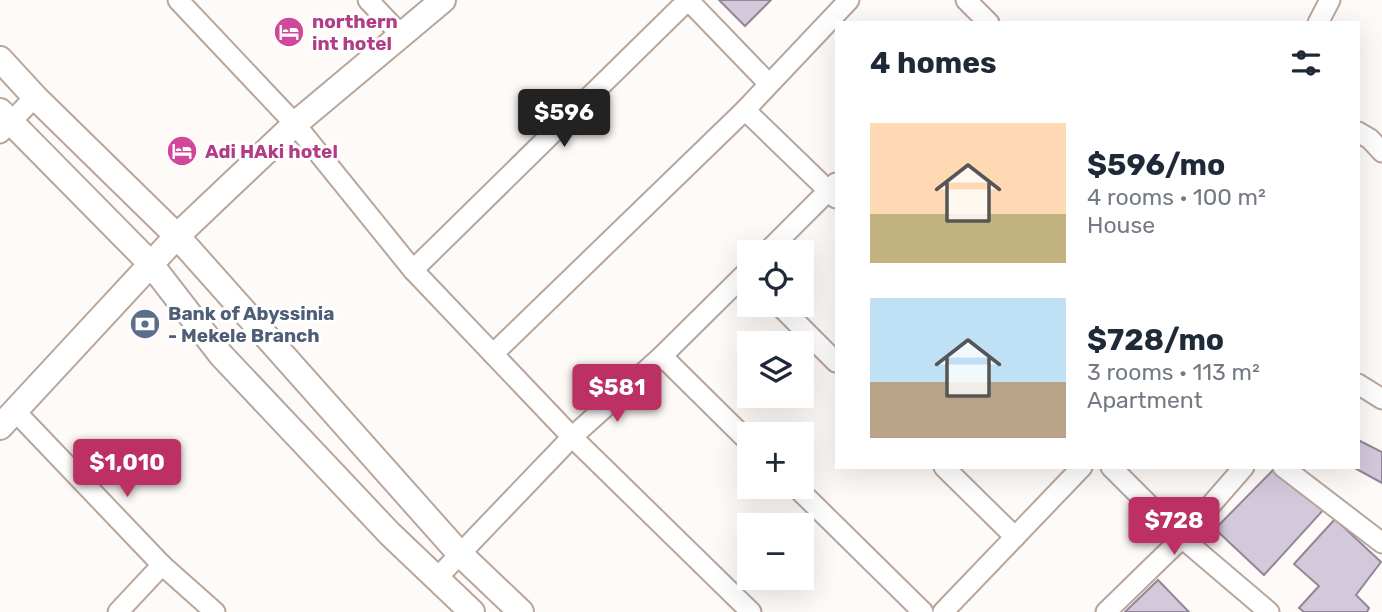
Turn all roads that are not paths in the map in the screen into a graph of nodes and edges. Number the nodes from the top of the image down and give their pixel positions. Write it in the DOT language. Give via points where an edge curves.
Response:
graph roads {
  1 [pos="177,0"];
  2 [pos="368,0"];
  3 [pos="443,0"];
  4 [pos="688,0"];
  5 [pos="849,0"];
  6 [pos="966,0"];
  7 [pos="1330,0"];
  8 [pos="987,21"];
  9 [pos="1319,21"];
  10 [pos="402,36"];
  11 [pos="0,59"];
  12 [pos="769,84"];
  13 [pos="35,97"];
  14 [pos="745,110"];
  15 [pos="4,122"];
  16 [pos="295,124"];
  17 [pos="834,191"];
  18 [pos="177,236"];
  19 [pos="780,240"];
  20 [pos="150,263"];
  21 [pos="412,270"];
  22 [pos="737,284"];
  23 [pos="791,317"];
  24 [pos="494,354"];
  25 [pos="662,356"];
  26 [pos="835,361"];
  27 [pos="1360,385"];
  28 [pos="1382,399"];
  29 [pos="8,419"];
  30 [pos="737,430"];
  31 [pos="572,437"];
  32 [pos="946,469"];
  33 [pos="1080,469"];
  34 [pos="1113,469"];
  35 [pos="1242,469"];
  36 [pos="1286,469"];
  37 [pos="808,499"];
  38 [pos="1015,537"];
  39 [pos="1182,538"];
  40 [pos="1382,543"];
  41 [pos="459,553"];
  42 [pos="162,565"];
  43 [pos="436,579"];
  44 [pos="118,612"];
  45 [pos="215,612"];
  46 [pos="472,612"];
  47 [pos="521,612"];
  48 [pos="751,612"];
  49 [pos="923,612"];
  50 [pos="943,612"];
  51 [pos="1106,612"];
  52 [pos="1269,612"];
  1 -- 16 [label="street"];
  2 -- 10 [label="street"];
  3 -- 10 [label="street"];
  4 -- 12 [label="street"];
  4 -- 21 [label="street"];
  5 -- 12 [label="street"];
  6 -- 8 [label="street"];
  7 -- 9 [label="street"];
  10 -- 16 [label="street"];
  11 -- 13 [label="street"];
  12 -- 14 [label="street"];
  13 -- 15 [label="street"];
  13 -- 18 [label="street"];
  14 -- 17 [label="street"];
  14 -- 24 [label="street"];
  15 -- 20 [label="street"];
  16 -- 18 [label="street"];
  16 -- 21 [label="street"];
  17 -- 19 [label="street"];
  18 -- 20 [label="street"];
  18 -- 41 [label="street"];
  20 -- 29 [label="street"];
  20 -- 43 [label="street" via="222,355"];
  21 -- 24 [label="street"];
  22 -- 25 [label="street"];
  23 -- 26 [label="street"];
  24 -- 31 [label="street"];
  25 -- 30 [label="street"];
  25 -- 31 [label="street"];
  27 -- 28 [label="street"];
  29 -- 42 [label="street"];
  31 -- 41 [label="street"];
  31 -- 48 [label="street"];
  32 -- 38 [label="street"];
  33 -- 38 [label="street"];
  34 -- 39 [label="street"];
  35 -- 39 [label="street"];
  36 -- 40 [label="street"];
  37 -- 49 [label="street"];
  38 -- 50 [label="street"];
  39 -- 51 [label="street"];
  39 -- 52 [label="street"];
  41 -- 43 [label="street"];
  41 -- 47 [label="street"];
  42 -- 44 [label="street"];
  42 -- 45 [label="street"];
  43 -- 46 [label="street"];
}
